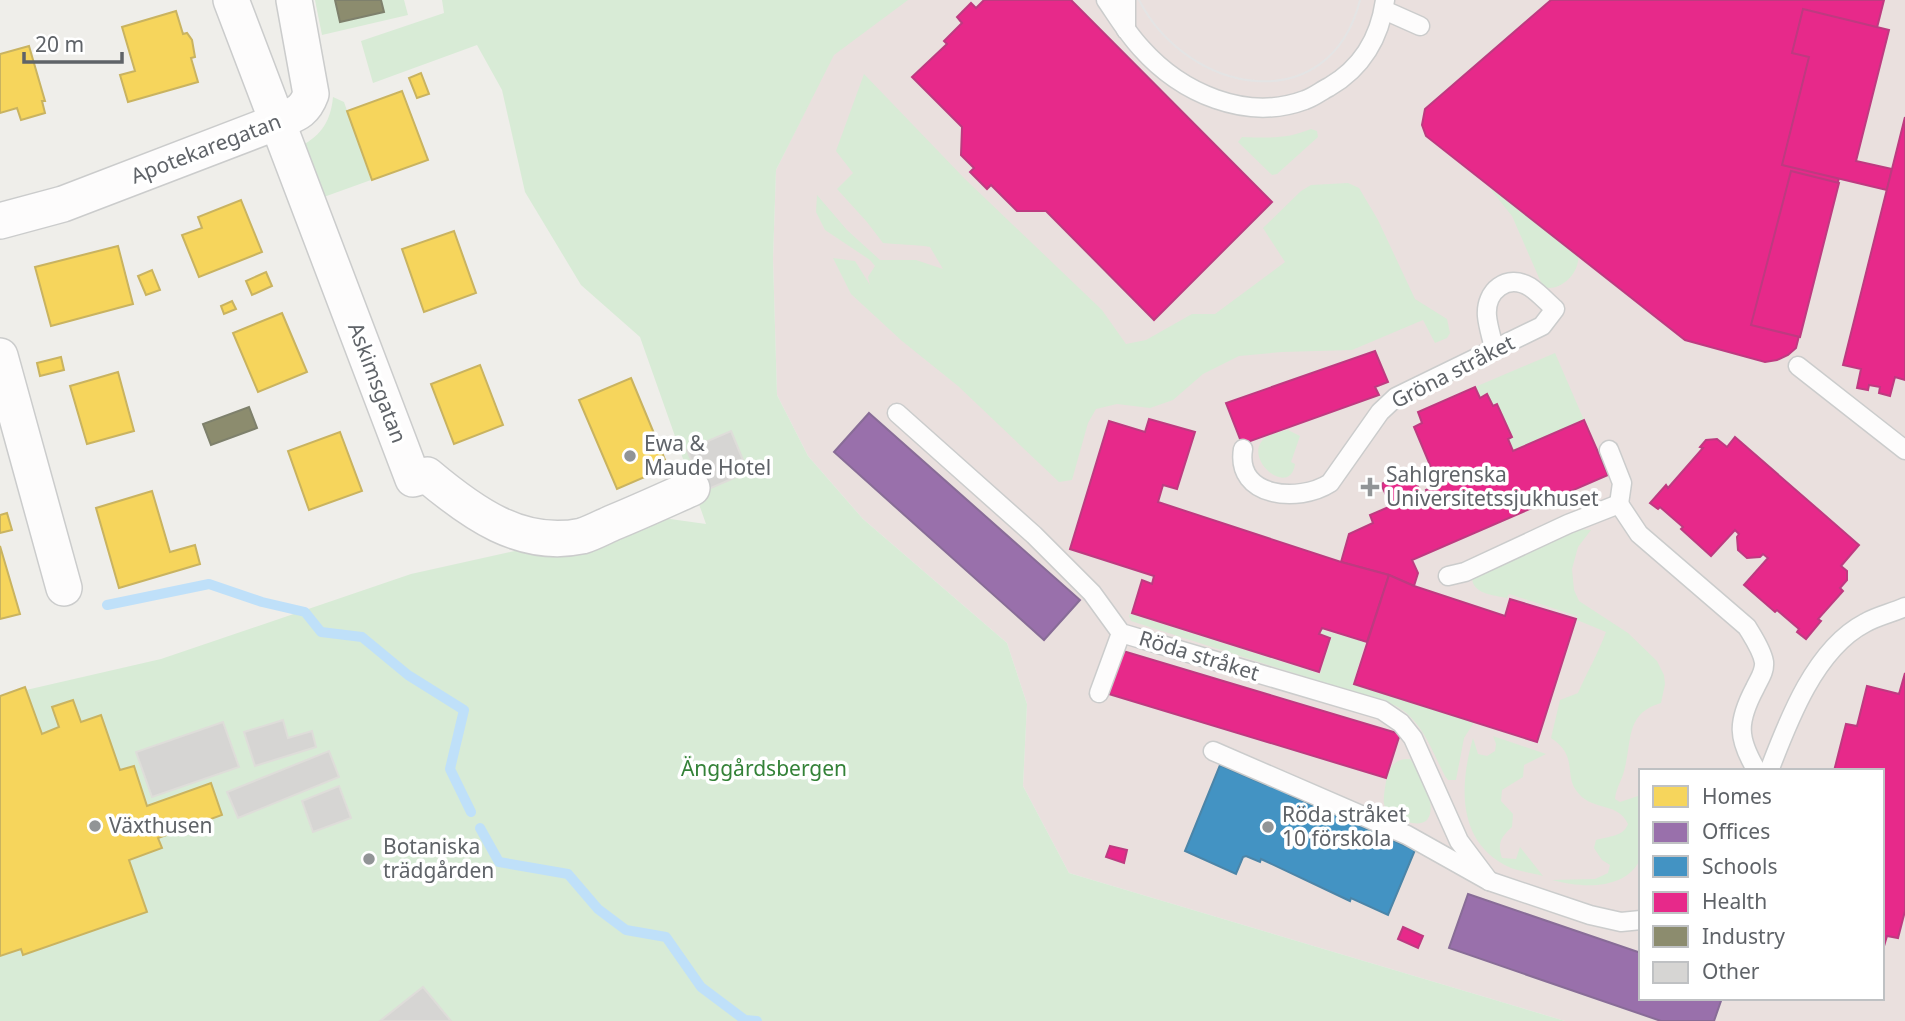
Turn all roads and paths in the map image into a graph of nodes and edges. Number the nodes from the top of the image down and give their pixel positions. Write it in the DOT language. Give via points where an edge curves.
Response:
graph roads {
  1 [pos="231,0"];
  2 [pos="293,0"];
  3 [pos="1106,0"];
  4 [pos="1126,0"];
  5 [pos="1385,5"];
  6 [pos="1420,26"];
  7 [pos="1126,30"];
  8 [pos="277,122"];
  9 [pos="0,221"];
  10 [pos="1494,349"];
  11 [pos="0,356"];
  12 [pos="1798,366"];
  13 [pos="898,413"];
  14 [pos="1243,449"];
  15 [pos="1609,450"];
  16 [pos="1905,450"];
  17 [pos="692,488"];
  18 [pos="1619,504"];
  19 [pos="1448,576"];
  20 [pos="64,588"];
  21 [pos="1905,607"];
  22 [pos="1121,633"];
  23 [pos="1099,693"];
  24 [pos="1213,751"];
  25 [pos="1755,769"];
  26 [pos="1770,769"];
  27 [pos="1489,881"];
  28 [pos="1639,920"];
  1 -- 8 [label="street, Askimsgatan"];
  2 -- 8 [label="street, Apotekaregatan" via="311,94 306,106"];
  3 -- 7 [label="lane"];
  4 -- 7 [label="lane"];
  5 -- 6 [label="lane"];
  5 -- 7 [label="lane" via="1369,49 1343,79 1307,100 1276,107 1227,103 1194,90 1165,71"];
  8 -- 9 [label="street, Apotekaregatan" via="63,204"];
  8 -- 17 [label="street, Askimsgatan" via="413,479 427,475 486,519 536,538 583,536"];
  10 -- 10 [label="lane, Gröna stråket" via="1488,303 1503,284 1515,281 1532,288 1555,309 1542,326"];
  10 -- 14 [label="lane, Gröna stråket" via="1396,397 1319,490 1287,495 1256,485 1243,469"];
  11 -- 20 [label="street"];
  12 -- 16 [label="lane"];
  13 -- 22 [label="lane, Röda stråket" via="1043,544 1092,593"];
  15 -- 18 [label="lane" via="1622,483"];
  18 -- 19 [label="lane"];
  18 -- 25 [label="lane" via="1639,534 1754,638 1763,672 1747,702 1740,732"];
  21 -- 26 [label="lane" via="1865,622 1834,648 1811,678"];
  22 -- 23 [label="lane"];
  22 -- 27 [label="lane, Röda stråket" via="1382,710 1413,738 1459,841"];
  24 -- 27 [label="lane" via="1407,835"];
  27 -- 28 [label="lane" via="1590,915 1621,922"];
}
